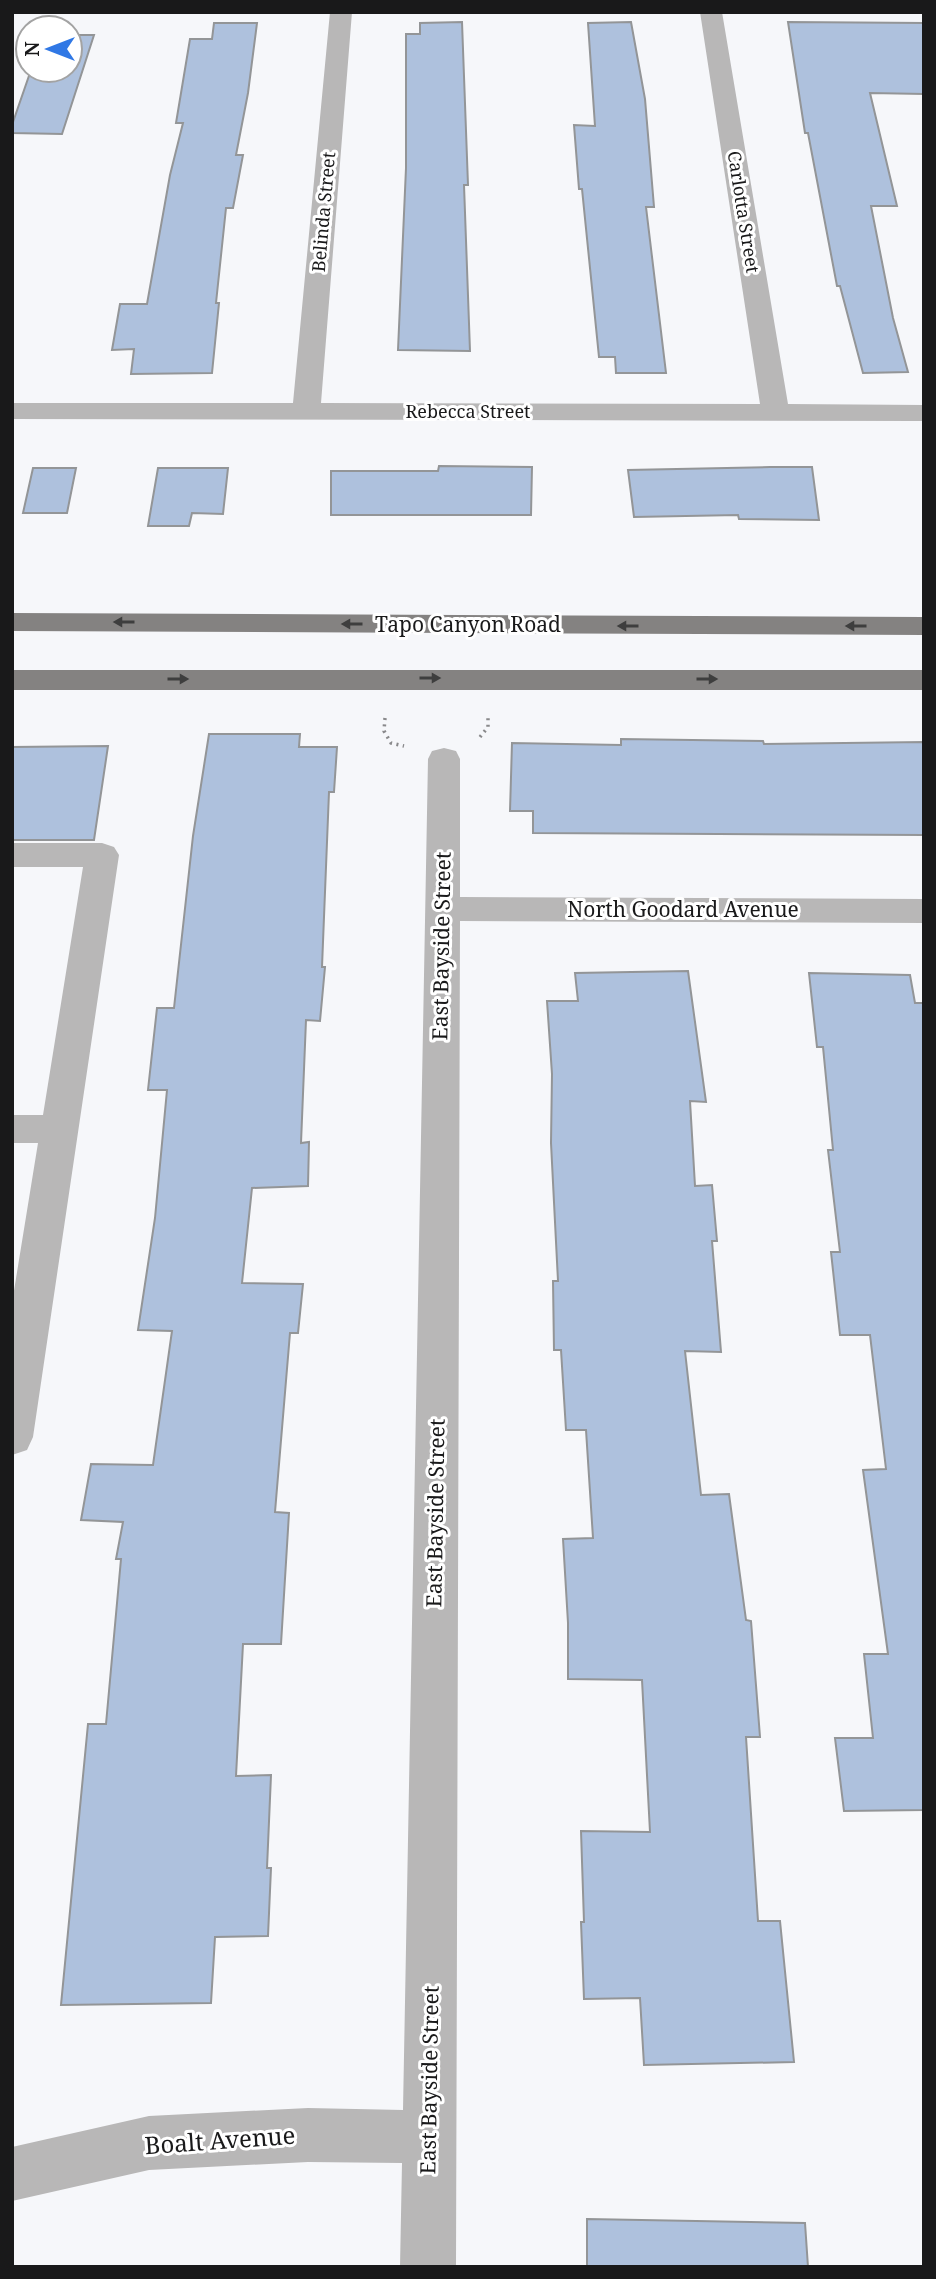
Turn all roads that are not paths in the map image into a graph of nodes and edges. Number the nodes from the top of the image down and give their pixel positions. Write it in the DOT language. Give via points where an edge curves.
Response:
graph roads {
  1 [pos="341,12"];
  2 [pos="711,12"];
  3 [pos="12,411"];
  4 [pos="306,412"];
  5 [pos="775,412"];
  6 [pos="924,412"];
  7 [pos="12,622"];
  8 [pos="924,626"];
  9 [pos="12,680"];
  10 [pos="924,680"];
  11 [pos="444,760"];
  12 [pos="12,855"];
  13 [pos="442,909"];
  14 [pos="924,911"];
  15 [pos="12,1129"];
  16 [pos="60,1129"];
  17 [pos="14,1414"];
  18 [pos="430,2137"];
  19 [pos="12,2174"];
  20 [pos="428,2267"];
  1 -- 4 [label="street, Belinda Street"];
  2 -- 5 [label="street, Carlotta Street"];
  3 -- 4 [label="street, Rebecca Street"];
  4 -- 5 [label="street, Rebecca Street"];
  5 -- 6 [label="street, Rebecca Street"];
  8 -- 7 [label="main road, Tapo Canyon Road, one-way"];
  9 -- 10 [label="main road, one-way"];
  11 -- 13 [label="street, East Bayside Street"];
  12 -- 16 [label="street" via="102,855"];
  13 -- 14 [label="street, North Goodard Avenue"];
  13 -- 18 [label="street, East Bayside Street"];
  15 -- 16 [label="street"];
  16 -- 17 [label="street"];
  18 -- 19 [label="street, Boalt Avenue" via="308,2135 149,2143"];
  18 -- 20 [label="street, East Bayside Street"];
}
